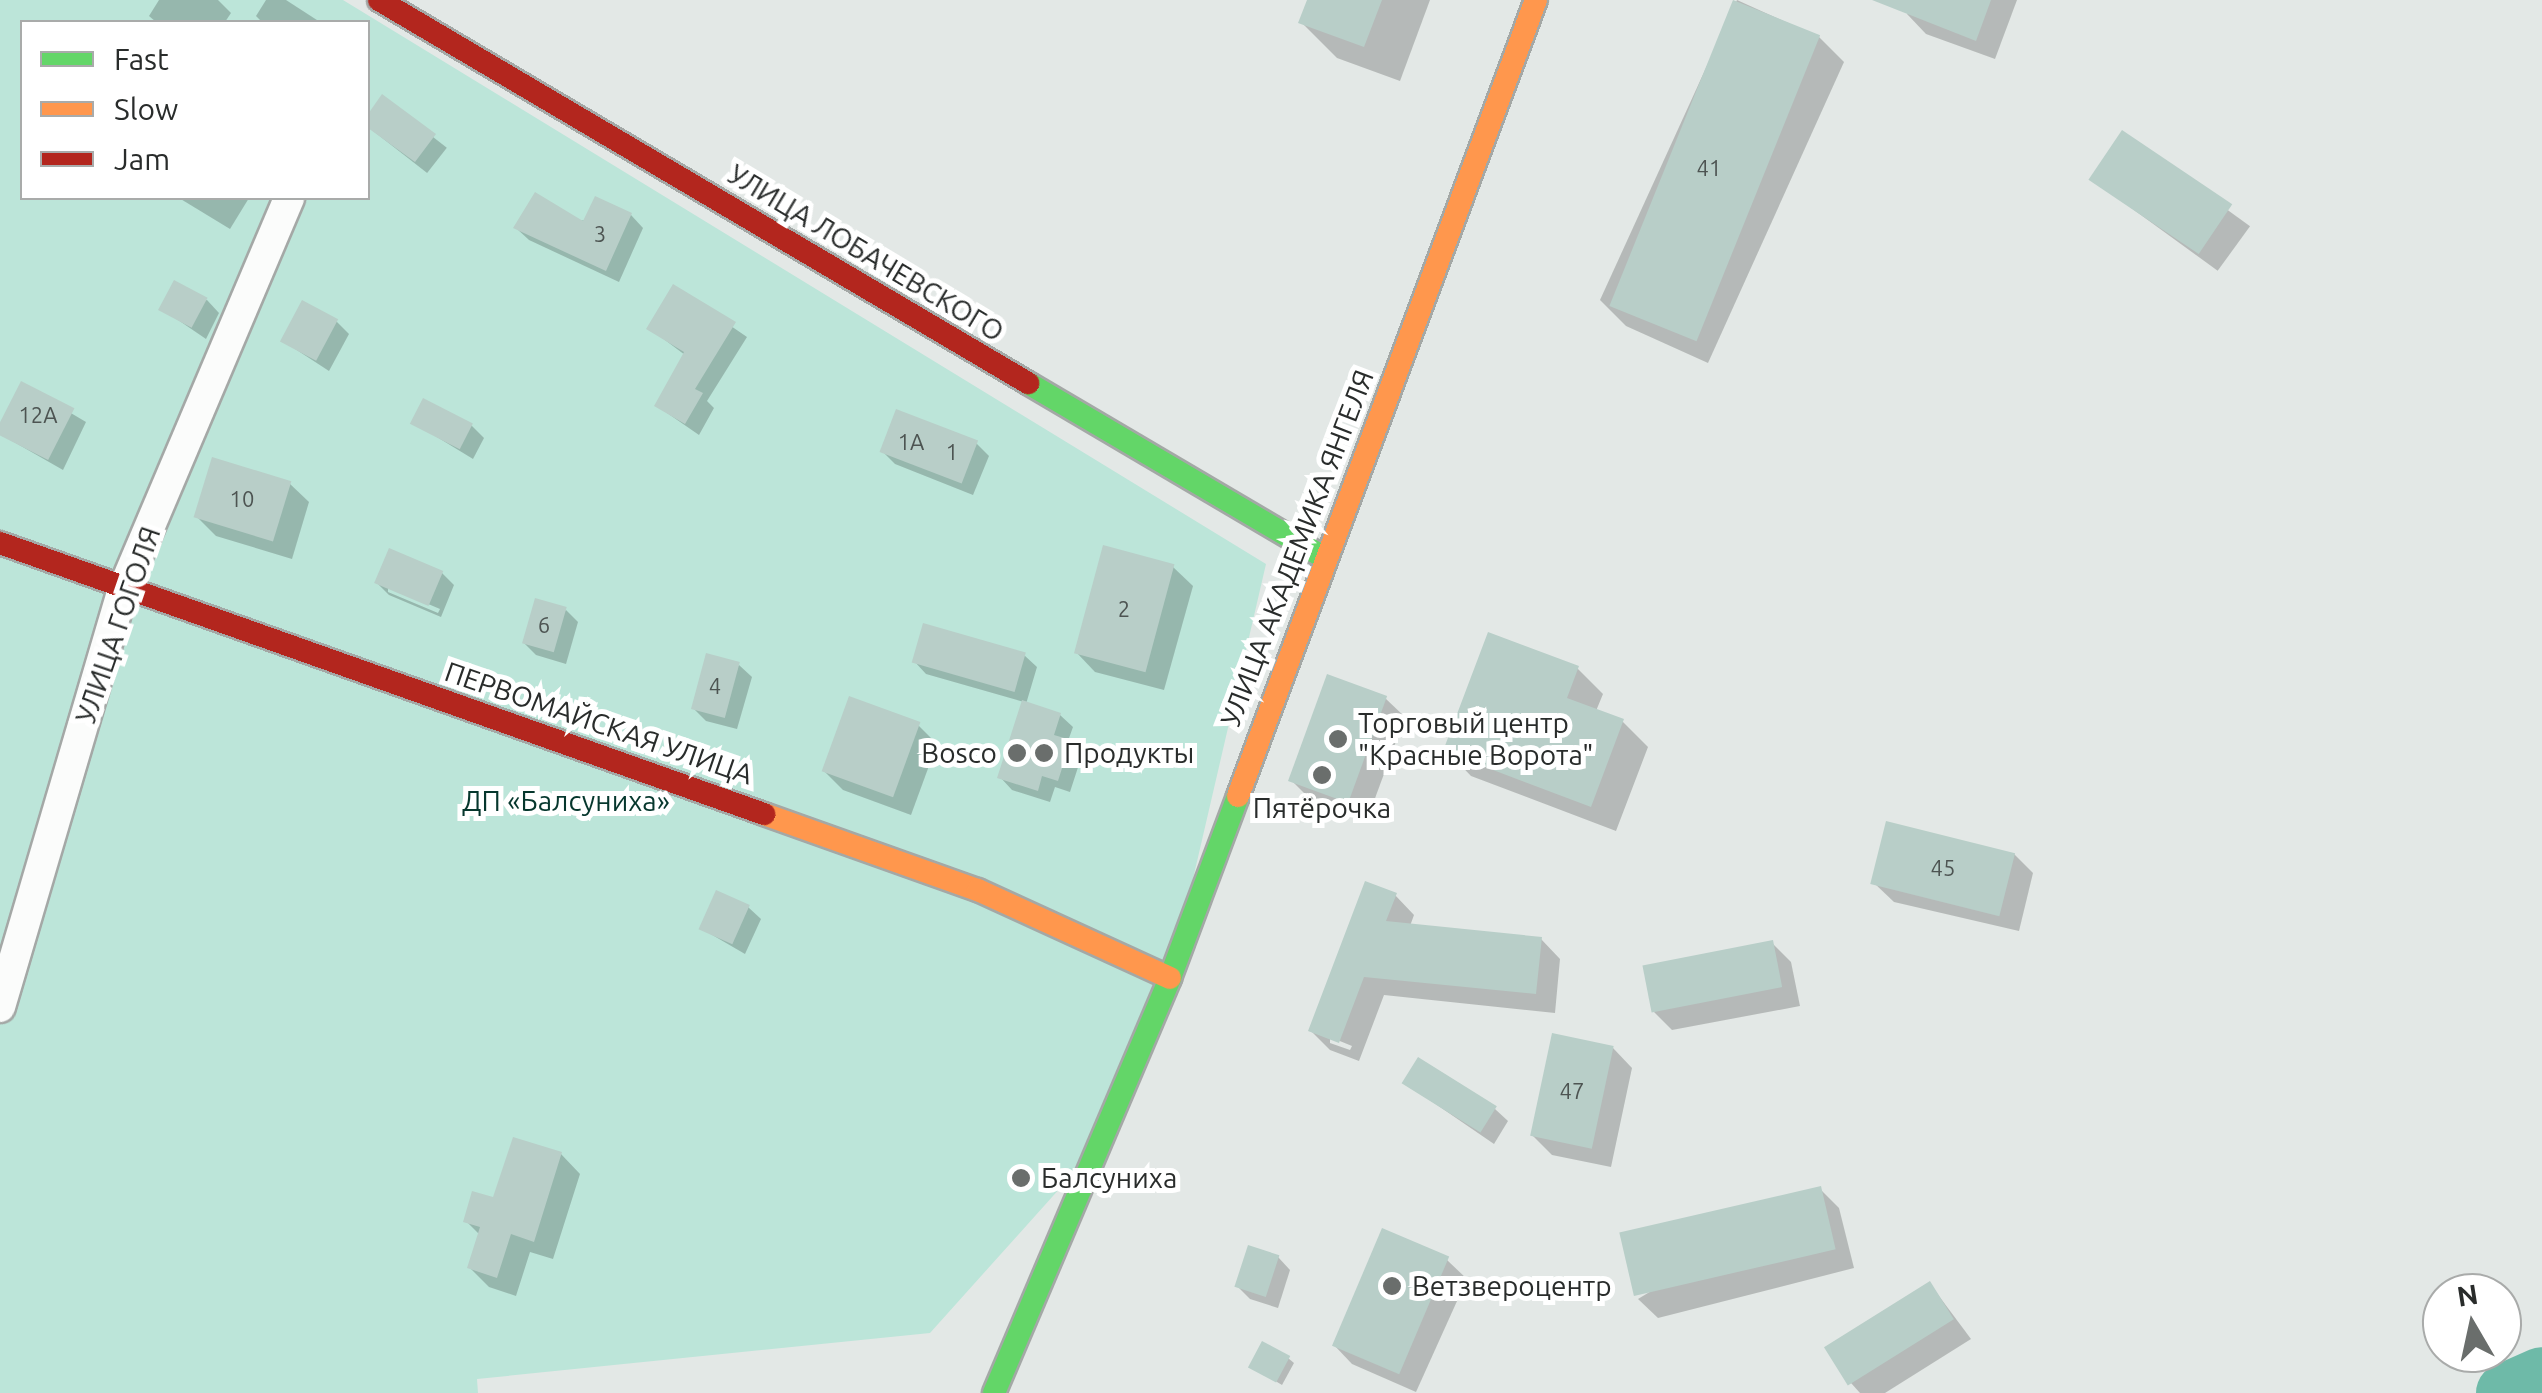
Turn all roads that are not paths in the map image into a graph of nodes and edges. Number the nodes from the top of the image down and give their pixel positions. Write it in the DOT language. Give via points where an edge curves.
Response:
graph roads {
  1 [pos="375,0"];
  2 [pos="1536,0"];
  3 [pos="288,200"];
  4 [pos="0,543"];
  5 [pos="1322,557"];
  6 [pos="124,587"];
  7 [pos="1170,978"];
  8 [pos="0,1007"];
  9 [pos="994,1393"];
  1 -- 5 [label="street, УЛИЦА ЛОБАЧЕВСКОГО"];
  2 -- 5 [label="street, УЛИЦА АКАДЕМИКА ЯНГЕЛЯ"];
  3 -- 6 [label="street, УЛИЦА ГОГОЛЯ"];
  4 -- 6 [label="street, ПЕРВОМАЙСКАЯ УЛИЦА"];
  5 -- 7 [label="street, УЛИЦА АКАДЕМИКА ЯНГЕЛЯ"];
  6 -- 7 [label="street, ПЕРВОМАЙСКАЯ УЛИЦА" via="978,890"];
  6 -- 8 [label="street, УЛИЦА ГОГОЛЯ"];
  7 -- 9 [label="street, УЛИЦА АКАДЕМИКА ЯНГЕЛЯ"];
}
